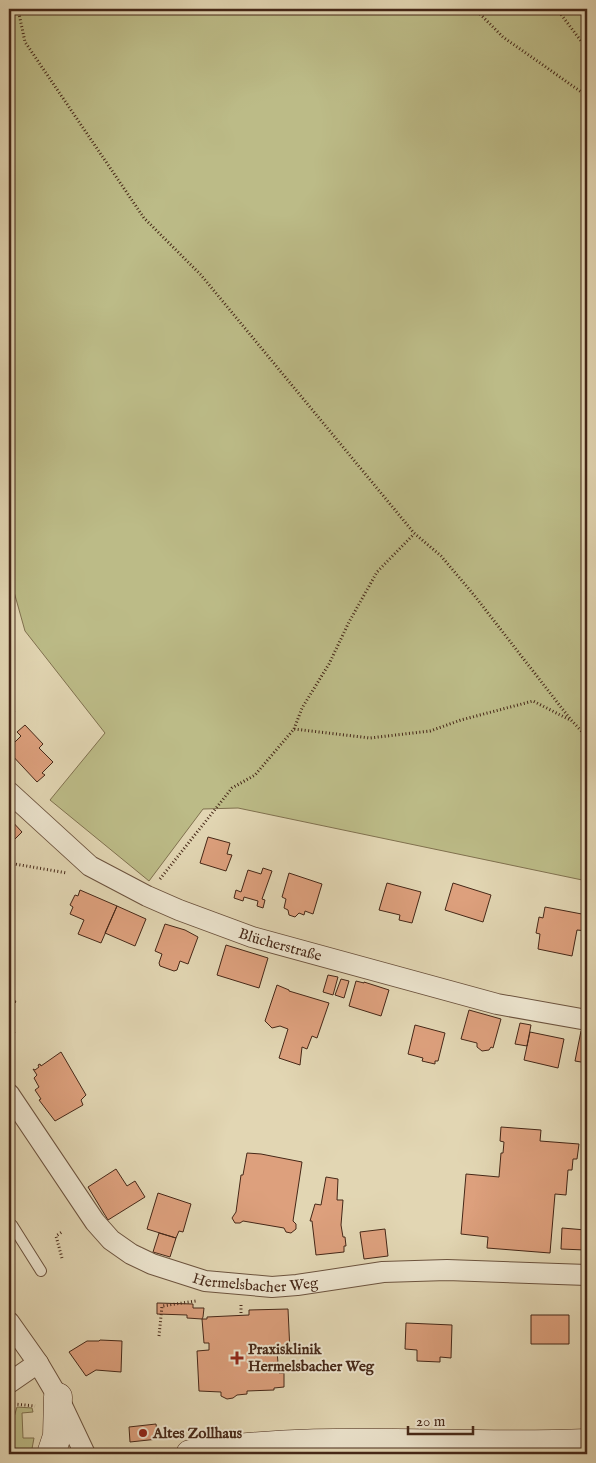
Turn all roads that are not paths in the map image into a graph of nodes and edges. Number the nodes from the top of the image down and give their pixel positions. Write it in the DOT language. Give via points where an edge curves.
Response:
graph roads {
  1 [pos="9,792"];
  2 [pos="587,1020"];
  3 [pos="9,1094"];
  4 [pos="12,1226"];
  5 [pos="41,1271"];
  6 [pos="587,1275"];
  7 [pos="9,1322"];
  8 [pos="38,1363"];
  9 [pos="9,1383"];
  10 [pos="58,1397"];
  11 [pos="587,1443"];
  12 [pos="51,1454"];
  13 [pos="85,1454"];
  14 [pos="190,1454"];
  1 -- 2 [label="street, Blücherstraße" via="90,866 147,896 252,937 497,1004"];
  3 -- 6 [label="street, Hermelsbacher Weg" via="95,1222 111,1240 152,1264 206,1281 272,1287 383,1272 448,1270"];
  4 -- 5 [label="lane"];
  7 -- 8 [label="street"];
  8 -- 9 [label="street"];
  8 -- 10 [label="street"];
  10 -- 12 [label="main road" via="57,1436"];
  10 -- 13 [label="street"];
  11 -- 14 [label="main road" via="338,1443"];
}
